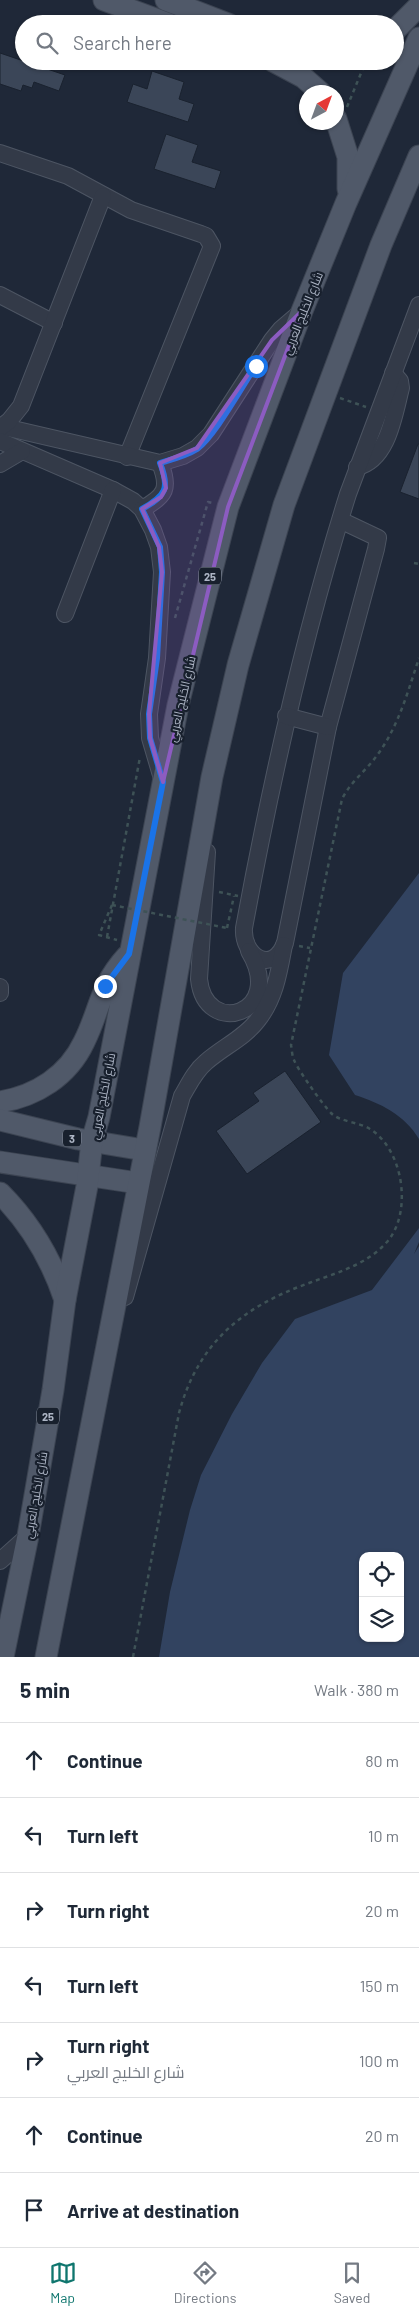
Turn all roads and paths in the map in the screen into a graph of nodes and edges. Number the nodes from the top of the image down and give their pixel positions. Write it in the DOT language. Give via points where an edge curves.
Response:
graph roads {
  1 [pos="104,0"];
  2 [pos="166,0"];
  3 [pos="126,4"];
  4 [pos="419,6"];
  5 [pos="150,15"];
  6 [pos="205,15"];
  7 [pos="404,21"];
  8 [pos="419,38"];
  9 [pos="290,70"];
  10 [pos="362,70"];
  11 [pos="312,85"];
  12 [pos="344,110"];
  13 [pos="340,130"];
  14 [pos="0,153"];
  15 [pos="419,156"];
  16 [pos="103,196"];
  17 [pos="346,203"];
  18 [pos="0,295"];
  19 [pos="302,311"];
  20 [pos="417,316"];
  21 [pos="54,323"];
  22 [pos="393,373"];
  23 [pos="324,393"];
  24 [pos="21,406"];
  25 [pos="379,411"];
  26 [pos="0,431"];
  27 [pos="28,433"];
  28 [pos="22,451"];
  29 [pos="127,457"];
  30 [pos="160,463"];
  31 [pos="0,464"];
  32 [pos="357,467"];
  33 [pos="113,490"];
  34 [pos="142,509"];
  35 [pos="340,520"];
  36 [pos="414,563"];
  37 [pos="419,564"];
  38 [pos="65,614"];
  39 [pos="419,658"];
  40 [pos="286,716"];
  41 [pos="328,727"];
  42 [pos="212,777"];
  43 [pos="163,782"];
  44 [pos="235,895"];
  45 [pos="99,935"];
  46 [pos="285,943"];
  47 [pos="249,951"];
  48 [pos="129,954"];
  49 [pos="0,987"];
  50 [pos="0,993"];
  51 [pos="0,1102"];
  52 [pos="0,1120"];
  53 [pos="92,1141"];
  54 [pos="144,1150"];
  55 [pos="0,1162"];
  56 [pos="88,1175"];
  57 [pos="138,1183"];
  58 [pos="0,1193"];
  59 [pos="65,1300"];
  60 [pos="97,1390"];
  61 [pos="28,1536"];
  62 [pos="0,1561"];
  63 [pos="3,1657"];
  64 [pos="46,1657"];
  65 [pos="133,1657"];
  1 -- 3 [label="main road"];
  2 -- 6 [label="main road"];
  3 -- 5 [label="main road"];
  4 -- 7 [label="main road"];
  8 -- 17 [label="main road, شارع الخليج العربي / 25"];
  9 -- 11 [label="main road"];
  10 -- 12 [label="path"];
  13 -- 17 [label="main road" via="348,163"];
  14 -- 16 [label="street" via="68,176"];
  15 -- 23 [label="main road"];
  16 -- 21 [label="street"];
  16 -- 29 [label="street" via="131,210 206,236 212,246"];
  17 -- 19 [label="main road, شارع الخليج العربي / 25"];
  18 -- 21 [label="street"];
  19 -- 30 [label="street" via="272,340 211,434 198,448"];
  19 -- 43 [label="main road, شارع الخليج العربي / 25" via="228,507 178,705"];
  20 -- 22 [label="street"];
  21 -- 24 [label="street"];
  22 -- 25 [label="street"];
  22 -- 32 [label="street" via="401,388 385,440 368,465"];
  23 -- 25 [label="path"];
  23 -- 42 [label="main road" via="284,505 238,666"];
  24 -- 26 [label="street"];
  24 -- 27 [label="street"];
  25 -- 32 [label="street"];
  26 -- 27 [label="street"];
  26 -- 28 [label="street"];
  27 -- 29 [label="street"];
  28 -- 31 [label="street"];
  28 -- 33 [label="street"];
  29 -- 30 [label="street"];
  30 -- 34 [label="street" via="166,488 161,497"];
  32 -- 35 [label="street"];
  33 -- 34 [label="street"];
  33 -- 38 [label="street"];
  34 -- 43 [label="street" via="160,547 162,572 149,722 154,756"];
  35 -- 40 [label="street"];
  35 -- 41 [label="street" via="378,538"];
  36 -- 37 [label="path"];
  39 -- 65 [label="path" via="393,730 378,755 351,783 342,799 292,1045 294,1060 332,1114 371,1130 391,1151 401,1186 399,1222 379,1251 339,1272 264,1302 230,1326 202,1358 185,1390 179,1413"];
  40 -- 41 [label="street"];
  40 -- 47 [label="street" via="244,928"];
  41 -- 46 [label="street"];
  42 -- 47 [label="street" via="199,979 202,995 214,1008 234,1014 254,1001 260,979 258,966"];
  42 -- 54 [label="main road"];
  43 -- 48 [label="main road, شارع الخليج العربي / 25"];
  44 -- 45 [label="path, bridge" via="227,928 112,905"];
  46 -- 47 [label="street" via="278,955 268,960 260,959"];
  46 -- 60 [label="street" via="277,983 262,1014 246,1033 199,1068 182,1096"];
  48 -- 51 [label="main road" via="105,986 84,1042 72,1062 45,1086 24,1097"];
  48 -- 53 [label="main road, شارع الخليج العربي / 25"];
  49 -- 50 [label="street"];
  52 -- 53 [label="main road, 3"];
  53 -- 54 [label="main road, 3"];
  53 -- 56 [label="main road, شارع الخليج العربي / 25"];
  54 -- 57 [label="main road"];
  55 -- 56 [label="main road"];
  56 -- 57 [label="main road"];
  56 -- 59 [label="main road, شارع الخليج العربي / 25"];
  57 -- 60 [label="main road"];
  58 -- 59 [label="main road" via="39,1240"];
  59 -- 61 [label="main road, شارع الخليج العربي / 25"];
  60 -- 64 [label="main road"];
  61 -- 62 [label="street"];
  61 -- 63 [label="main road, شارع الخليج العربي / 25"];
}
